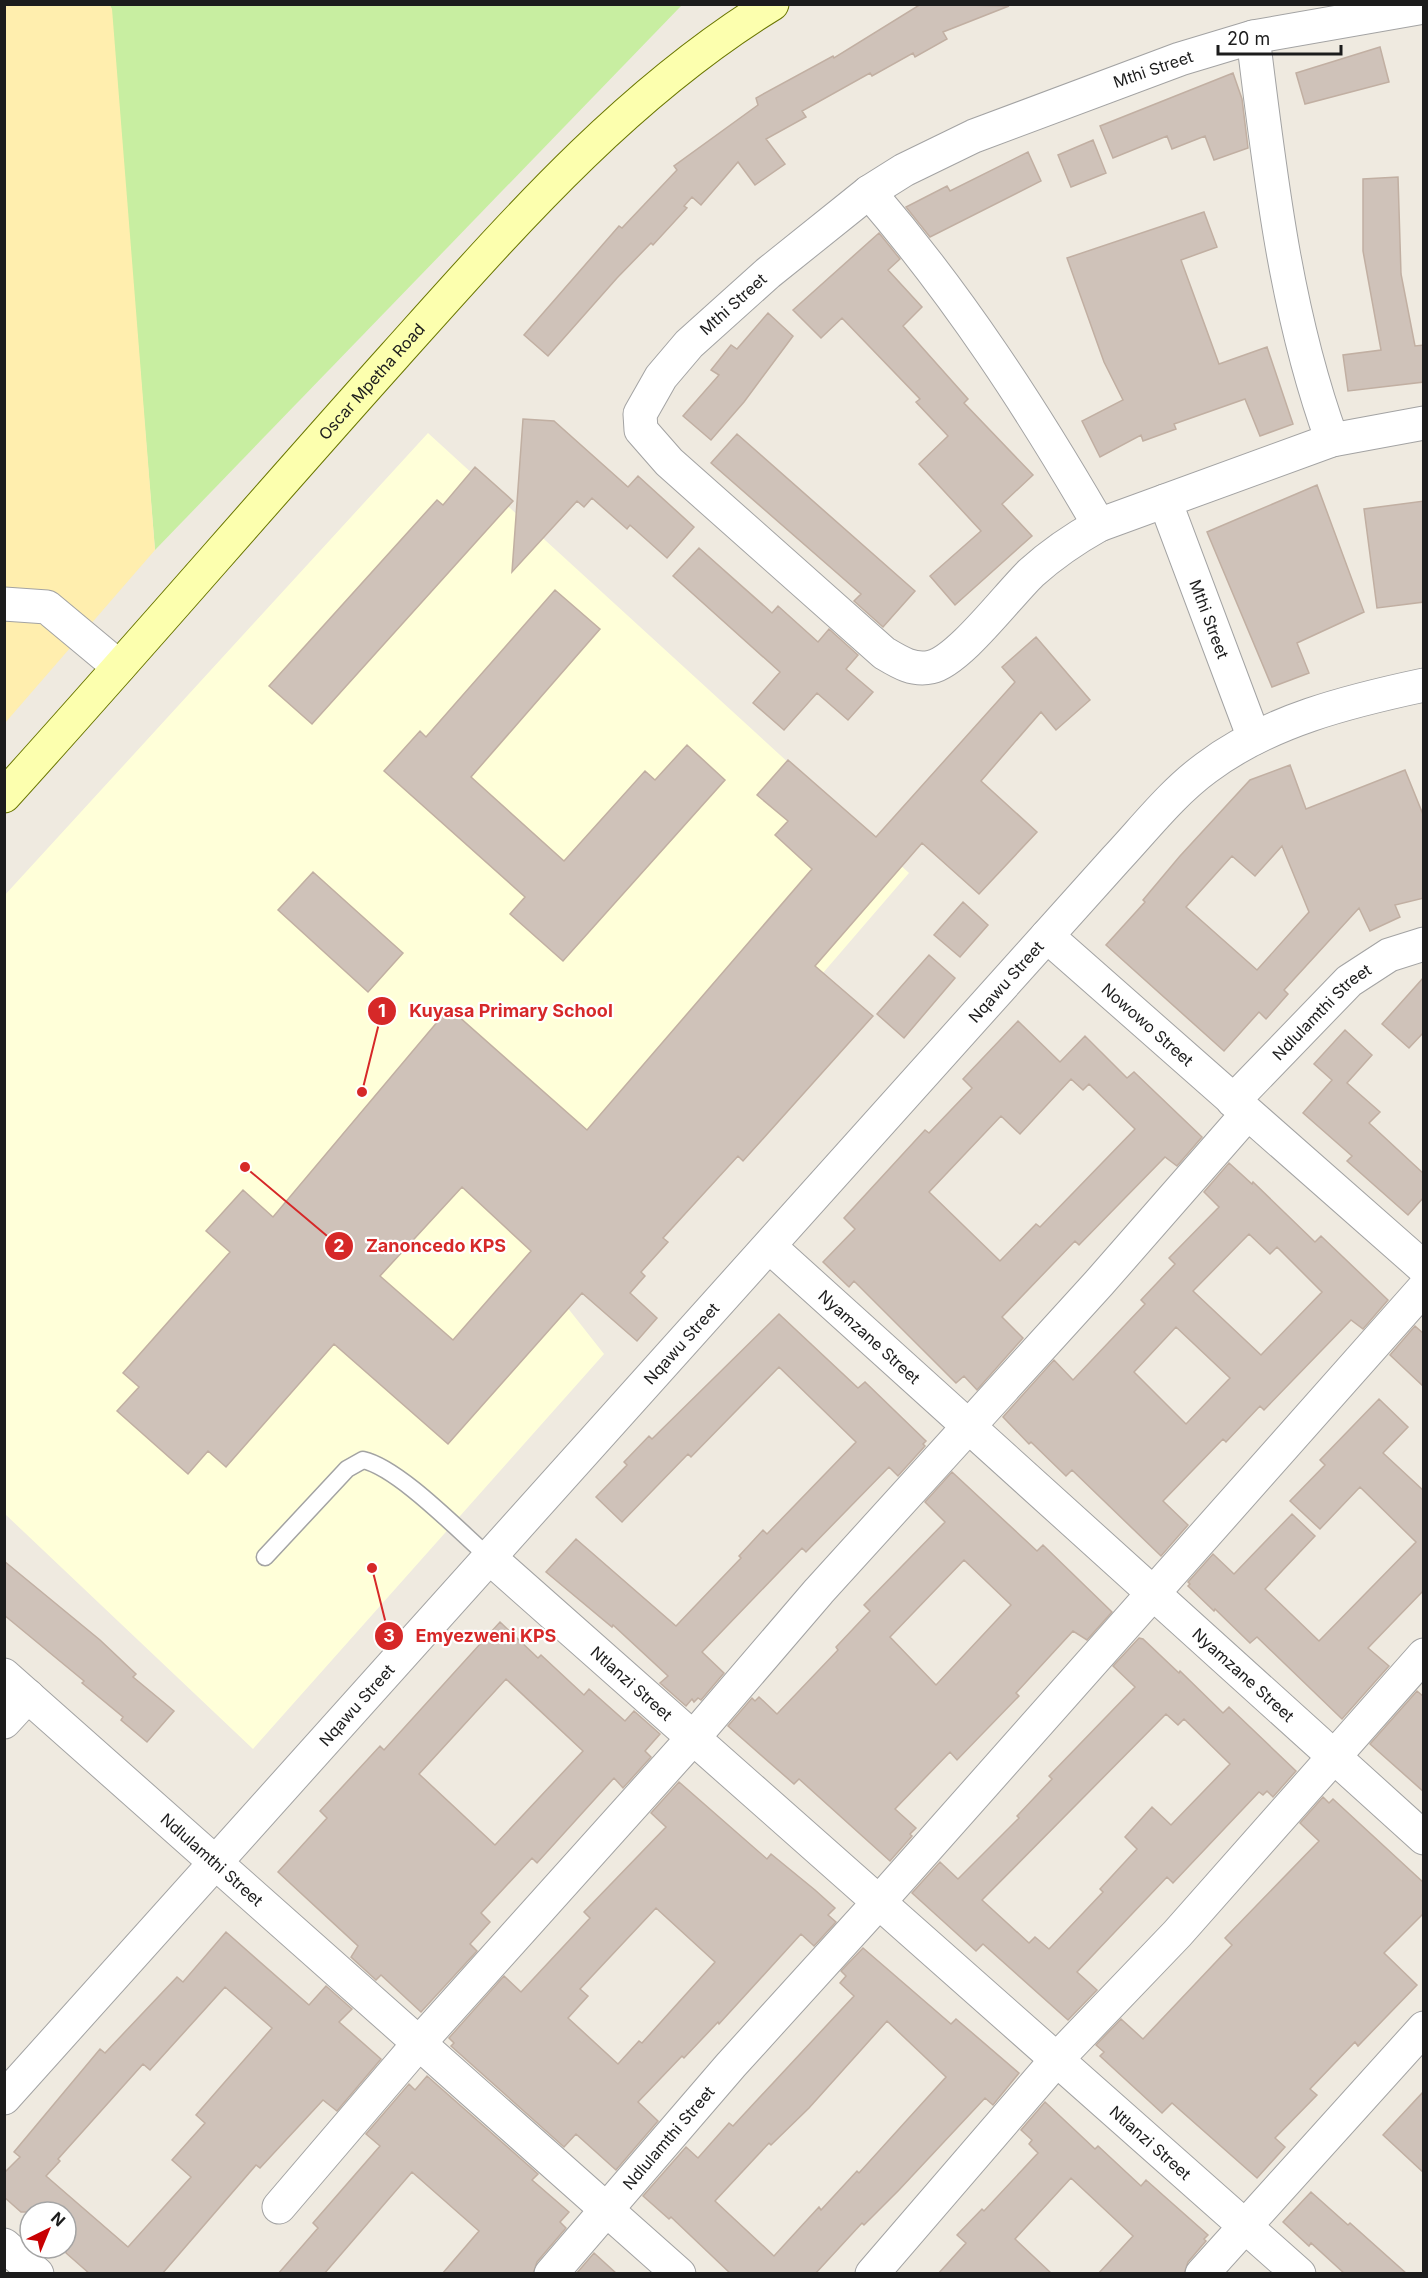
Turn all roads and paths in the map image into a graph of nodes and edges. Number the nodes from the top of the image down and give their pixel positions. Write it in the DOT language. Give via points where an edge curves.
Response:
graph roads {
  1 [pos="772,4"];
  2 [pos="1424,7"];
  3 [pos="1253,37"];
  4 [pos="870,192"];
  5 [pos="1424,423"];
  6 [pos="1332,440"];
  7 [pos="1165,501"];
  8 [pos="1099,525"];
  9 [pos="4,604"];
  10 [pos="119,667"];
  11 [pos="1424,685"];
  12 [pos="1254,738"];
  13 [pos="4,796"];
  14 [pos="1047,936"];
  15 [pos="1424,944"];
  16 [pos="1240,1107"];
  17 [pos="770,1247"];
  18 [pos="1424,1268"];
  19 [pos="1424,1288"];
  20 [pos="967,1426"];
  21 [pos="265,1557"];
  22 [pos="490,1558"];
  23 [pos="1152,1593"];
  24 [pos="1424,1656"];
  25 [pos="16,1685"];
  26 [pos="4,1722"];
  27 [pos="693,1737"];
  28 [pos="1333,1757"];
  29 [pos="1424,1838"];
  30 [pos="217,1863"];
  31 [pos="879,1902"];
  32 [pos="1424,2028"];
  33 [pos="420,2042"];
  34 [pos="1058,2058"];
  35 [pos="4,2098"];
  36 [pos="279,2207"];
  37 [pos="606,2209"];
  38 [pos="1244,2224"];
  39 [pos="4,2245"];
  40 [pos="37,2274"];
  41 [pos="551,2274"];
  42 [pos="679,2274"];
  43 [pos="872,2274"];
  44 [pos="1202,2274"];
  45 [pos="1299,2274"];
  1 -- 10 [label="street, Oscar Mpetha Road" via="645,97 567,166"];
  2 -- 3 [label="street, Mthi Street"];
  3 -- 4 [label="street, Mthi Street" via="1097,88 974,136 934,154"];
  3 -- 6 [label="street" via="1289,282"];
  4 -- 8 [label="street" via="968,316"];
  4 -- 8 [label="street, Mthi Street" via="768,273 682,352 654,386 640,414 641,430 649,442 884,653 914,668 932,667 951,658 1032,573 1075,538"];
  5 -- 6 [label="street, Mthi Street"];
  6 -- 7 [label="street, Mthi Street"];
  7 -- 8 [label="street, Mthi Street"];
  7 -- 12 [label="street, Mthi Street"];
  9 -- 10 [label="street" via="47,607"];
  10 -- 13 [label="street, Oscar Mpetha Road"];
  11 -- 12 [label="street, Nqawu Street" via="1371,696"];
  12 -- 14 [label="street, Nqawu Street" via="1207,767 1181,789"];
  14 -- 16 [label="street, Nowowo Street"];
  14 -- 17 [label="street, Nqawu Street"];
  15 -- 16 [label="street, Ndlulamthi Street" via="1389,956 1349,981"];
  16 -- 18 [label="street, Nowowo Street"];
  16 -- 20 [label="street" via="1099,1283"];
  17 -- 20 [label="street, Nyamzane Street"];
  17 -- 22 [label="street, Nqawu Street"];
  19 -- 23 [label="street"];
  20 -- 23 [label="street, Nyamzane Street"];
  20 -- 27 [label="street"];
  21 -- 22 [label="lane" via="347,1469 363,1460 400,1479"];
  22 -- 27 [label="street, Ntlanzi Street"];
  22 -- 30 [label="street, Nqawu Street"];
  23 -- 28 [label="street, Nyamzane Street"];
  23 -- 31 [label="street"];
  24 -- 28 [label="street"];
  25 -- 26 [label="street"];
  25 -- 30 [label="street, Ndlulamthi Street"];
  27 -- 31 [label="street, Ntlanzi Street"];
  27 -- 33 [label="street"];
  28 -- 29 [label="street, Nyamzane Street"];
  28 -- 34 [label="street" via="1177,1934"];
  30 -- 33 [label="street, Ndlulamthi Street"];
  30 -- 35 [label="street, Nqawu Street"];
  31 -- 34 [label="street, Ntlanzi Street"];
  31 -- 37 [label="street, Ndlulamthi Street"];
  32 -- 38 [label="street"];
  33 -- 36 [label="street"];
  33 -- 37 [label="street, Ndlulamthi Street"];
  34 -- 38 [label="street, Ntlanzi Street"];
  34 -- 43 [label="street"];
  37 -- 41 [label="street, Ndlulamthi Street"];
  37 -- 42 [label="street, Ndlulamthi Street"];
  38 -- 44 [label="street"];
  38 -- 45 [label="street, Ntlanzi Street"];
  39 -- 40 [label="street"];
}
